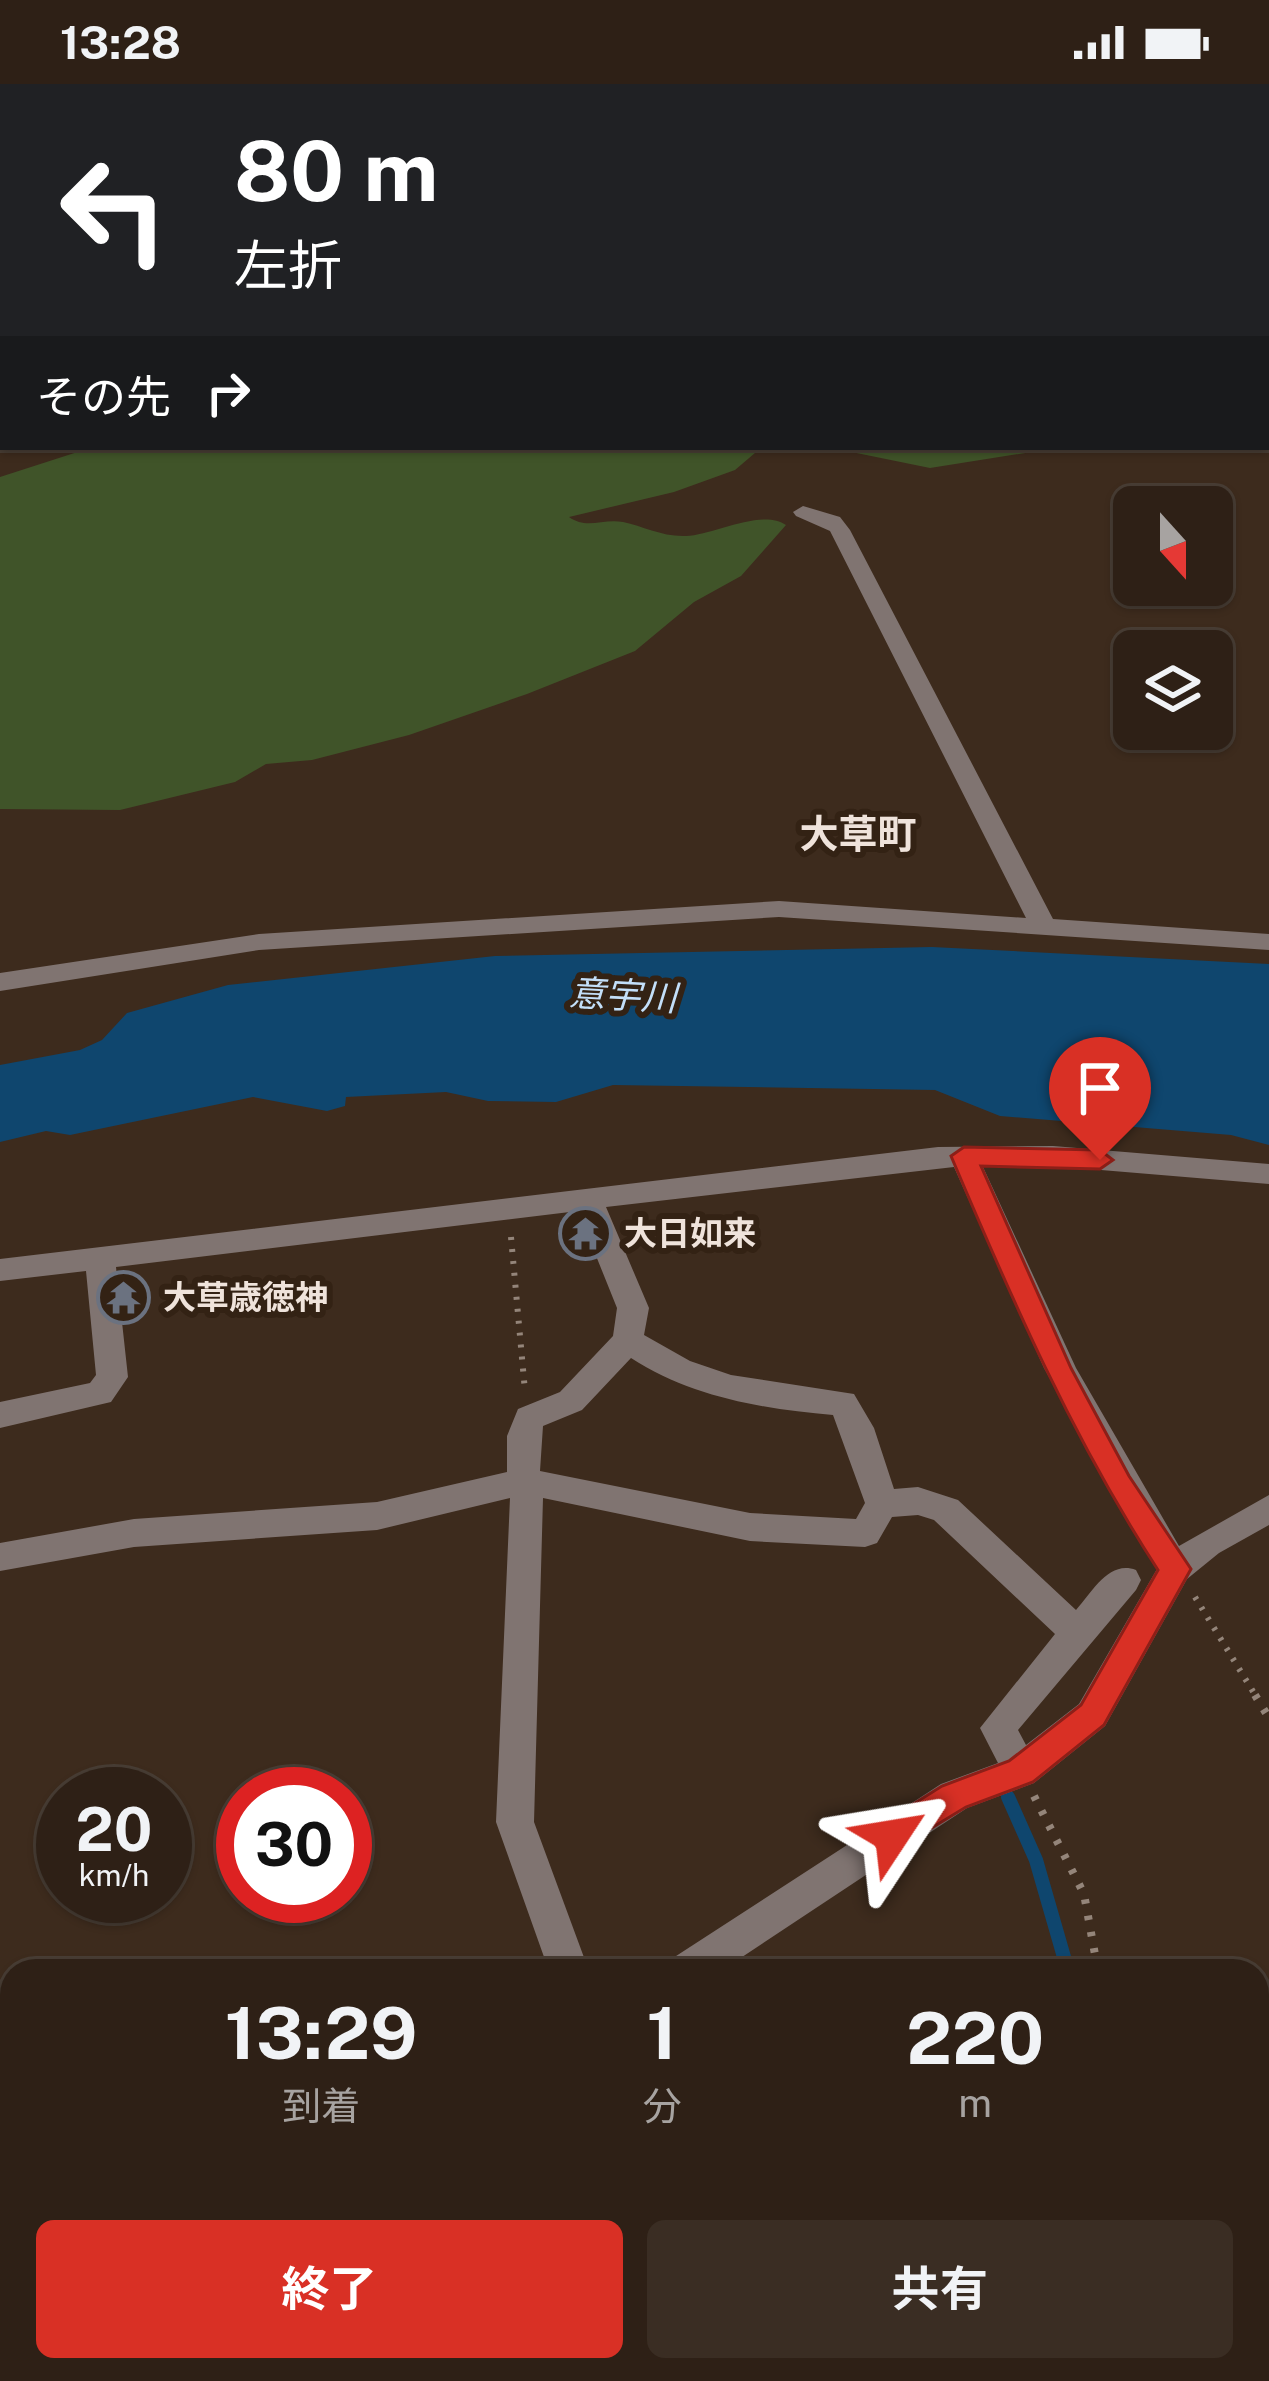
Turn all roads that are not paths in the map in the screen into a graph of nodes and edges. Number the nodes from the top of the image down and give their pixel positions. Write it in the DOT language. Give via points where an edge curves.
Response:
graph roads {
  1 [pos="803,512"];
  2 [pos="1042,924"];
  3 [pos="1269,942"];
  4 [pos="0,982"];
  5 [pos="964,1156"];
  6 [pos="1269,1174"];
  7 [pos="588,1199"];
  8 [pos="100,1258"];
  9 [pos="0,1270"];
  10 [pos="628,1340"];
  11 [pos="0,1415"];
  12 [pos="526,1481"];
  13 [pos="882,1504"];
  14 [pos="1269,1509"];
  15 [pos="0,1557"];
  16 [pos="1175,1569"];
  17 [pos="1124,1580"];
  18 [pos="1077,1633"];
  19 [pos="1021,1772"];
  20 [pos="565,1959"];
  21 [pos="705,1959"];
  1 -- 2 [label="street" via="841,530"];
  2 -- 3 [label="street"];
  2 -- 4 [label="street" via="779,909 260,942"];
  5 -- 6 [label="street"];
  5 -- 7 [label="street"];
  5 -- 16 [label="street" via="1056,1368"];
  7 -- 8 [label="street"];
  7 -- 10 [label="street" via="633,1308"];
  8 -- 9 [label="street"];
  8 -- 11 [label="street" via="112,1377 100,1393"];
  10 -- 12 [label="street" via="571,1401 529,1418 520,1465"];
  10 -- 13 [label="street" via="657,1361 743,1395 843,1403"];
  12 -- 13 [label="street" via="750,1527 866,1533"];
  12 -- 15 [label="street" via="376,1516 134,1533"];
  12 -- 20 [label="street" via="515,1822"];
  13 -- 18 [label="street" via="918,1501 946,1510"];
  14 -- 16 [label="street"];
  16 -- 19 [label="street" via="1092,1715"];
  17 -- 18 [label="street"];
  18 -- 19 [label="street" via="998,1728"];
  19 -- 21 [label="street" via="954,1796"];
}
